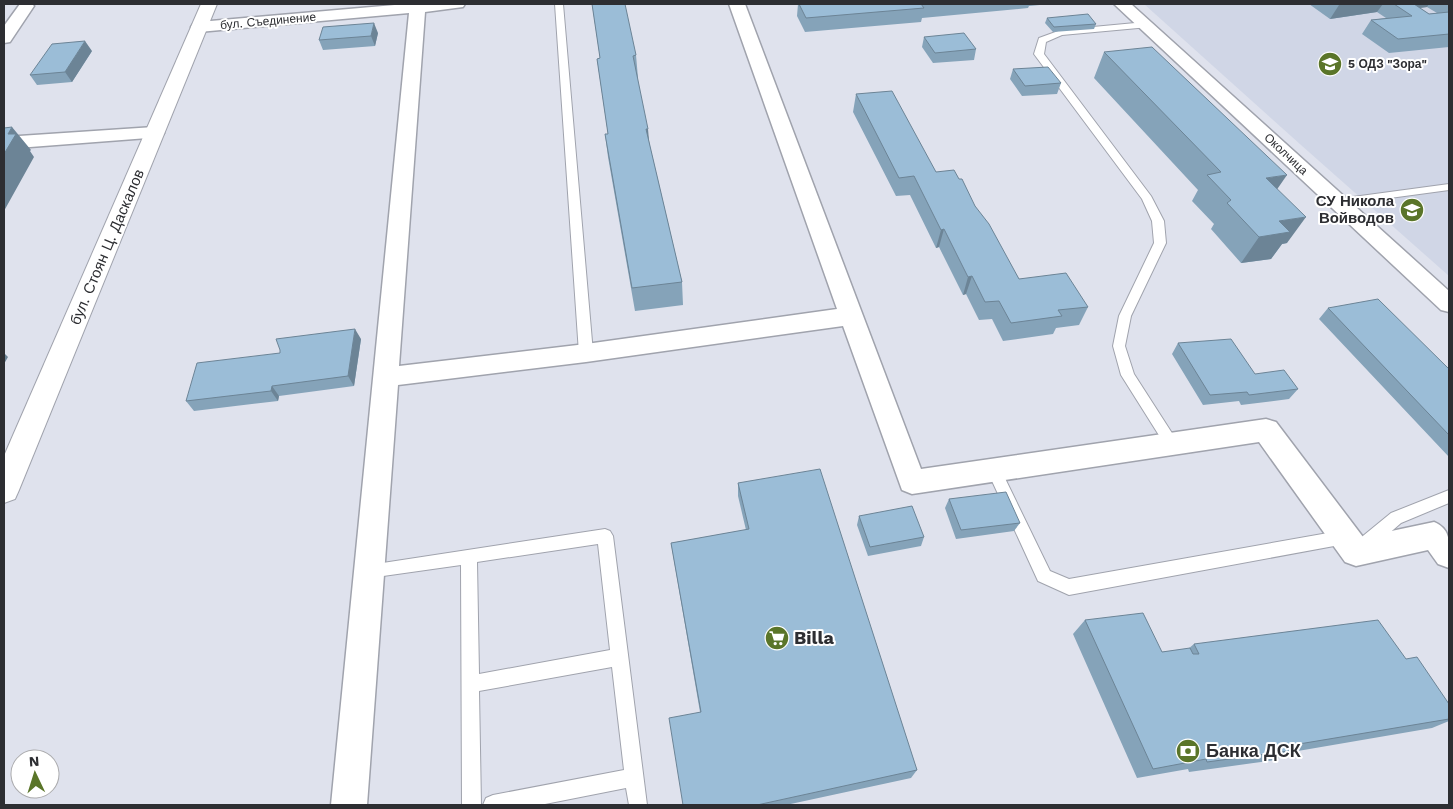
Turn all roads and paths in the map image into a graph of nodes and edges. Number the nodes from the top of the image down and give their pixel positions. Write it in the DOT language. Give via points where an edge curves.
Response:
graph roads {
  1 [pos="26,4"];
  2 [pos="209,4"];
  3 [pos="457,4"];
  4 [pos="559,4"];
  5 [pos="737,4"];
  6 [pos="1122,4"];
  7 [pos="418,6"];
  8 [pos="1146,25"];
  9 [pos="199,27"];
  10 [pos="4,38"];
  11 [pos="154,133"];
  12 [pos="4,143"];
  13 [pos="1449,187"];
  14 [pos="1338,202"];
  15 [pos="1449,304"];
  16 [pos="852,316"];
  17 [pos="586,353"];
  18 [pos="386,377"];
  19 [pos="1172,444"];
  20 [pos="994,470"];
  21 [pos="4,490"];
  22 [pos="1449,496"];
  23 [pos="1350,545"];
  24 [pos="1449,554"];
  25 [pos="469,556"];
  26 [pos="369,572"];
  27 [pos="620,657"];
  28 [pos="470,684"];
  29 [pos="634,778"];
  30 [pos="349,805"];
  31 [pos="472,805"];
  32 [pos="493,805"];
  33 [pos="638,805"];
  1 -- 10 [label="street"];
  2 -- 9 [label="street, бул. Стоян Ц. Даскалов"];
  3 -- 7 [label="street, бул. Съединение"];
  4 -- 17 [label="lane"];
  5 -- 16 [label="street"];
  6 -- 8 [label="street, Околчица"];
  7 -- 9 [label="street, бул. Съединение"];
  7 -- 18 [label="street"];
  8 -- 14 [label="street, Околчица"];
  8 -- 19 [label="lane" via="1061,33 1042,40 1039,54 1147,198 1158,221 1160,243 1125,316 1119,346 1128,375"];
  9 -- 11 [label="street, бул. Стоян Ц. Даскалов"];
  11 -- 12 [label="street"];
  11 -- 21 [label="street, бул. Стоян Ц. Даскалов"];
  13 -- 14 [label="lane"];
  14 -- 15 [label="street, Околчица"];
  16 -- 17 [label="street"];
  16 -- 20 [label="street" via="912,482"];
  17 -- 18 [label="street"];
  18 -- 26 [label="street"];
  19 -- 20 [label="street"];
  19 -- 23 [label="street" via="1266,430"];
  20 -- 23 [label="lane" via="1044,576 1069,587"];
  22 -- 23 [label="lane" via="1396,518"];
  23 -- 24 [label="street" via="1434,535"];
  25 -- 26 [label="lane"];
  25 -- 27 [label="lane" via="605,536"];
  25 -- 28 [label="lane"];
  26 -- 30 [label="street"];
  27 -- 28 [label="lane"];
  27 -- 29 [label="lane"];
  28 -- 31 [label="lane"];
  29 -- 32 [label="lane"];
  29 -- 33 [label="lane"];
}
